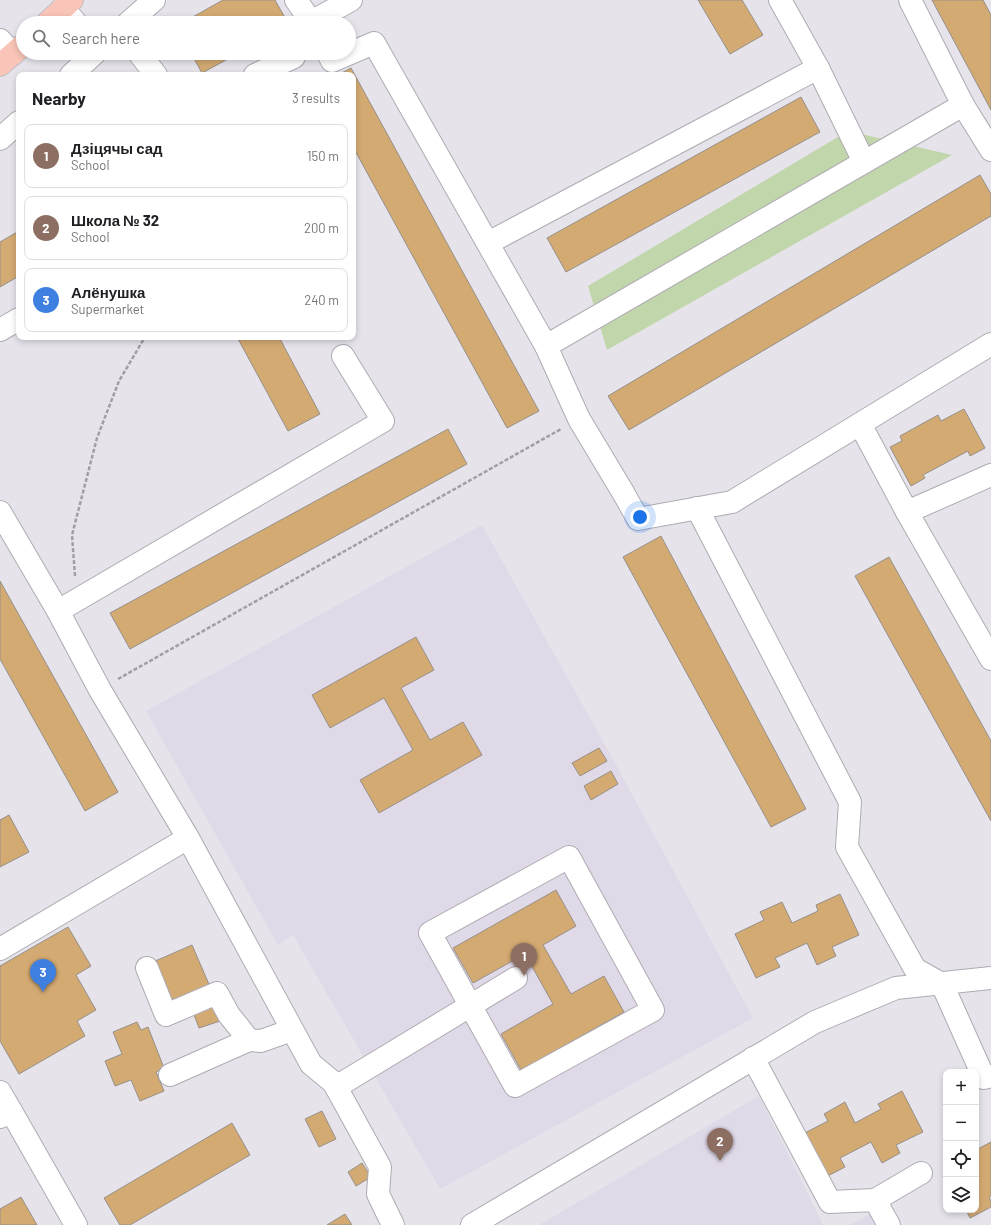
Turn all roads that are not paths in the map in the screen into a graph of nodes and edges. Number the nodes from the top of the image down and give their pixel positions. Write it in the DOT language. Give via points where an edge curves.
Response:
graph roads {
  1 [pos="154,0"];
  2 [pos="296,0"];
  3 [pos="351,0"];
  4 [pos="780,0"];
  5 [pos="910,0"];
  6 [pos="70,10"];
  7 [pos="59,16"];
  8 [pos="136,16"];
  9 [pos="306,16"];
  10 [pos="323,16"];
  11 [pos="356,51"];
  12 [pos="87,60"];
  13 [pos="144,60"];
  14 [pos="288,60"];
  15 [pos="818,68"];
  16 [pos="74,72"];
  17 [pos="154,72"];
  18 [pos="262,72"];
  19 [pos="963,105"];
  20 [pos="16,125"];
  21 [pos="0,139"];
  22 [pos="991,150"];
  23 [pos="864,162"];
  24 [pos="488,244"];
  25 [pos="16,321"];
  26 [pos="0,330"];
  27 [pos="991,344"];
  28 [pos="546,346"];
  29 [pos="343,356"];
  30 [pos="860,424"];
  31 [pos="991,475"];
  32 [pos="698,508"];
  33 [pos="0,512"];
  34 [pos="907,512"];
  35 [pos="67,606"];
  36 [pos="991,659"];
  37 [pos="188,838"];
  38 [pos="0,948"];
  39 [pos="147,968"];
  40 [pos="516,978"];
  41 [pos="991,978"];
  42 [pos="942,984"];
  43 [pos="471,1006"];
  44 [pos="292,1030"];
  45 [pos="249,1040"];
  46 [pos="754,1058"];
  47 [pos="170,1075"];
  48 [pos="991,1076"];
  49 [pos="336,1087"];
  50 [pos="0,1092"];
  51 [pos="5,1114"];
  52 [pos="921,1173"];
  53 [pos="875,1200"];
  54 [pos="76,1225"];
  55 [pos="393,1225"];
  56 [pos="472,1225"];
  57 [pos="889,1225"];
  1 -- 8 [label="street"];
  2 -- 9 [label="street"];
  3 -- 10 [label="street"];
  4 -- 15 [label="street"];
  5 -- 19 [label="street"];
  6 -- 7 [label="main road"];
  11 -- 24 [label="street" via="374,43"];
  12 -- 16 [label="street"];
  13 -- 17 [label="street"];
  14 -- 18 [label="street"];
  15 -- 23 [label="street"];
  15 -- 24 [label="street"];
  19 -- 22 [label="street"];
  19 -- 23 [label="street"];
  20 -- 21 [label="street"];
  23 -- 28 [label="street"];
  24 -- 28 [label="street"];
  25 -- 26 [label="street"];
  27 -- 30 [label="street"];
  28 -- 32 [label="street" via="579,419 638,519"];
  29 -- 35 [label="street" via="383,421"];
  30 -- 32 [label="street" via="732,502"];
  30 -- 34 [label="street"];
  31 -- 34 [label="street"];
  32 -- 42 [label="street" via="850,802 847,847 915,969"];
  33 -- 35 [label="street"];
  34 -- 36 [label="street"];
  35 -- 37 [label="street" via="100,690"];
  37 -- 38 [label="street"];
  37 -- 44 [label="street"];
  39 -- 45 [label="street" via="166,1015 217,993 229,1015"];
  40 -- 43 [label="street"];
  41 -- 42 [label="street"];
  42 -- 46 [label="street" via="896,988 815,1022"];
  42 -- 48 [label="street" via="984,1078"];
  43 -- 43 [label="street" via="430,933 569,857 653,1010 515,1086"];
  43 -- 49 [label="street"];
  44 -- 45 [label="street" via="261,1041"];
  44 -- 49 [label="street" via="311,1064"];
  45 -- 47 [label="street"];
  46 -- 53 [label="street" via="830,1202"];
  46 -- 56 [label="street"];
  49 -- 55 [label="street" via="380,1167 378,1194"];
  50 -- 51 [label="street"];
  51 -- 54 [label="street"];
  52 -- 53 [label="street"];
  53 -- 57 [label="street"];
}
